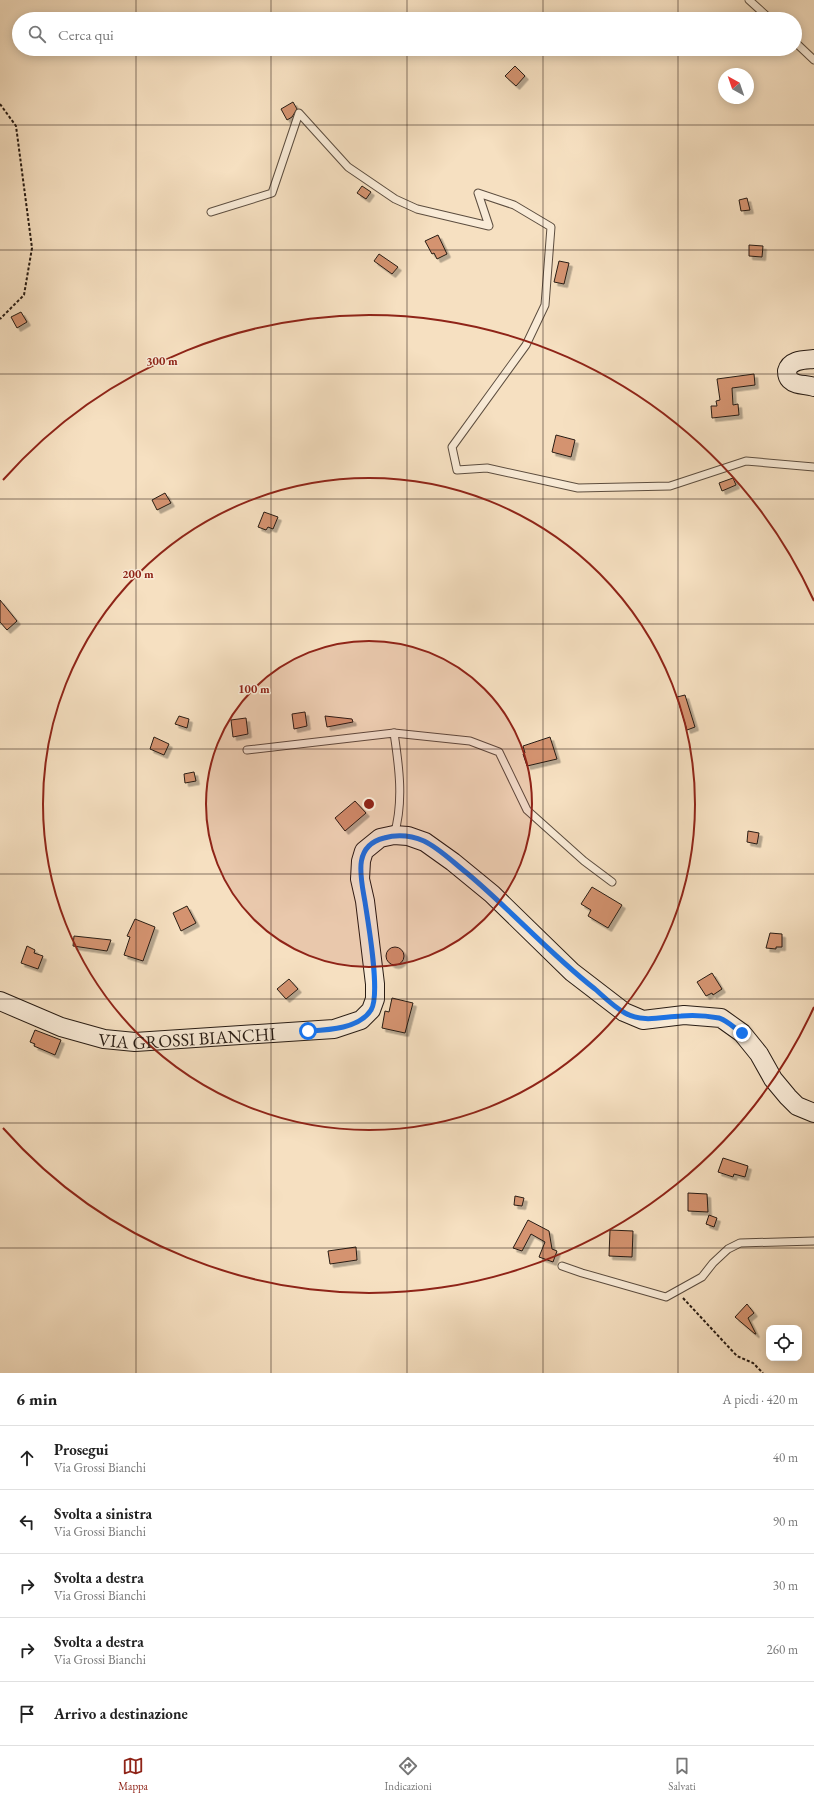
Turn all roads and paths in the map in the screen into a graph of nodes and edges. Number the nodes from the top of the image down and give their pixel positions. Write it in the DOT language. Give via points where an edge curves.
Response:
graph roads {
  1 [pos="749,0"];
  2 [pos="762,12"];
  3 [pos="802,49"];
  4 [pos="814,60"];
  5 [pos="0,104"];
  6 [pos="210,212"];
  7 [pos="0,319"];
  8 [pos="814,359"];
  9 [pos="814,387"];
  10 [pos="814,467"];
  11 [pos="394,733"];
  12 [pos="247,750"];
  13 [pos="394,835"];
  14 [pos="612,882"];
  15 [pos="0,1001"];
  16 [pos="814,1113"];
  17 [pos="814,1241"];
  18 [pos="562,1266"];
  19 [pos="677,1291"];
  20 [pos="763,1373"];
  1 -- 2 [label="lane"];
  3 -- 4 [label="lane"];
  5 -- 7 [label="path" via="16,126 32,248 24,295"];
  6 -- 10 [label="lane" via="272,193 300,113 348,167 395,199 417,209 489,226 478,193 514,205 551,227 545,304 526,345 452,447 457,470 487,468 578,488 670,486 746,461"];
  8 -- 9 [label="main road" via="800,360 791,364 787,370 790,381"];
  11 -- 12 [label="lane"];
  11 -- 13 [label="lane" via="400,779 398,822"];
  11 -- 14 [label="lane" via="470,741 498,752 527,810 584,861"];
  13 -- 15 [label="main road, VIA GROSSI BIANCHI" via="380,838 372,844 364,851 361,860 360,879 375,984 371,1010 361,1020 334,1029 135,1042 104,1039 61,1027"];
  13 -- 16 [label="main road, VIA GROSSI BIANCHI" via="408,836 425,842 453,862 492,894 572,972 624,1012 643,1020 684,1015 720,1018 742,1033 788,1097 797,1106"];
  17 -- 19 [label="lane" via="740,1244 728,1249 702,1277"];
  18 -- 19 [label="lane" via="666,1297"];
  19 -- 20 [label="path" via="737,1356 753,1363"];
}
